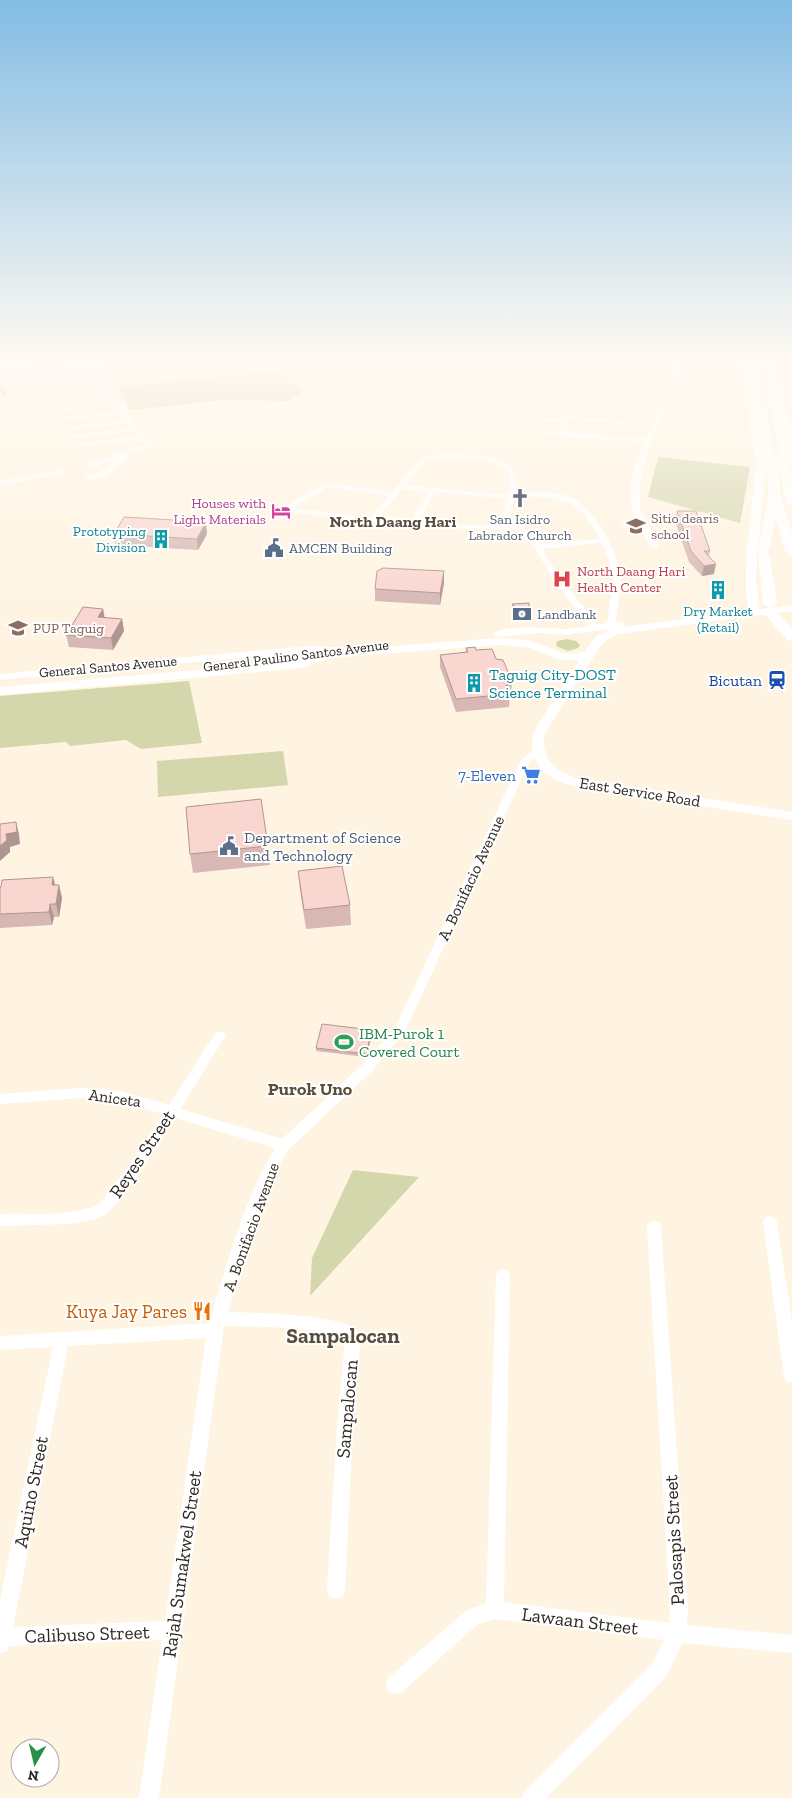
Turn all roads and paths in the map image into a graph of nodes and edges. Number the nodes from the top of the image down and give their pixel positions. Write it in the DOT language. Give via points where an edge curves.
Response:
graph roads {
  1 [pos="109,442"];
  2 [pos="148,442"];
  3 [pos="649,442"];
  4 [pos="757,442"];
  5 [pos="768,442"];
  6 [pos="771,442"];
  7 [pos="779,442"];
  8 [pos="783,442"];
  9 [pos="76,446"];
  10 [pos="137,449"];
  11 [pos="89,466"];
  12 [pos="60,472"];
  13 [pos="89,478"];
  14 [pos="0,483"];
  15 [pos="792,484"];
  16 [pos="402,487"];
  17 [pos="433,490"];
  18 [pos="394,494"];
  19 [pos="774,495"];
  20 [pos="511,496"];
  21 [pos="792,502"];
  22 [pos="373,520"];
  23 [pos="414,523"];
  24 [pos="517,528"];
  25 [pos="792,538"];
  26 [pos="604,541"];
  27 [pos="537,547"];
  28 [pos="656,547"];
  29 [pos="792,553"];
  30 [pos="791,604"];
  31 [pos="770,608"];
  32 [pos="754,610"];
  33 [pos="611,624"];
  34 [pos="595,627"];
  35 [pos="564,632"];
  36 [pos="792,637"];
  37 [pos="593,649"];
  38 [pos="335,650"];
  39 [pos="553,654"];
  40 [pos="0,677"];
  41 [pos="0,685"];
  42 [pos="0,691"];
  43 [pos="564,692"];
  44 [pos="537,752"];
  45 [pos="792,816"];
  46 [pos="220,1035"];
  47 [pos="0,1099"];
  48 [pos="172,1110"];
  49 [pos="284,1145"];
  50 [pos="0,1220"];
  51 [pos="770,1222"];
  52 [pos="654,1227"];
  53 [pos="503,1276"];
  54 [pos="216,1324"];
  55 [pos="62,1339"];
  56 [pos="0,1343"];
  57 [pos="792,1376"];
  58 [pos="336,1590"];
  59 [pos="495,1610"];
  60 [pos="173,1630"];
  61 [pos="677,1633"];
  62 [pos="0,1640"];
  63 [pos="792,1644"];
  64 [pos="395,1685"];
  65 [pos="149,1798"];
  66 [pos="532,1798"];
  1 -- 9 [label="street"];
  2 -- 10 [label="street" via="152,444"];
  3 -- 28 [label="street" via="644,449 634,492 638,512"];
  4 -- 32 [label="main road" via="762,482 750,572"];
  5 -- 19 [label="highway"];
  6 -- 25 [label="highway"];
  7 -- 21 [label="highway"];
  8 -- 15 [label="highway"];
  10 -- 11 [label="street"];
  10 -- 13 [label="street" via="103,474"];
  12 -- 14 [label="street"];
  16 -- 17 [label="street"];
  16 -- 18 [label="street"];
  16 -- 20 [label="street" via="425,457 487,460 503,463 511,469 514,476"];
  17 -- 20 [label="street"];
  17 -- 23 [label="street"];
  18 -- 22 [label="street"];
  18 -- 22 [label="street" via="326,484 284,509"];
  19 -- 29 [label="highway"];
  19 -- 31 [label="highway" via="764,552"];
  20 -- 24 [label="street" via="506,515"];
  20 -- 26 [label="street" via="569,499 587,512"];
  22 -- 23 [label="street"];
  23 -- 24 [label="street"];
  24 -- 27 [label="street"];
  26 -- 27 [label="street"];
  26 -- 33 [label="street" via="617,580"];
  27 -- 34 [label="street"];
  30 -- 31 [label="main road, General Paulino Santos Avenue"];
  31 -- 32 [label="main road, General Paulino Santos Avenue"];
  31 -- 36 [label="highway"];
  32 -- 33 [label="main road, General Paulino Santos Avenue"];
  32 -- 37 [label="main road, General Paulino Santos Avenue" via="616,631 600,638"];
  33 -- 34 [label="main road, General Paulino Santos Avenue"];
  34 -- 35 [label="main road, General Paulino Santos Avenue"];
  35 -- 37 [label="main road" via="588,637"];
  35 -- 38 [label="main road, General Paulino Santos Avenue" via="539,630"];
  35 -- 39 [label="main road" via="545,639 543,643"];
  37 -- 39 [label="main road, General Paulino Santos Avenue" via="578,658"];
  37 -- 43 [label="main road"];
  38 -- 40 [label="street, General Santos Avenue" via="308,649"];
  38 -- 41 [label="main road, General Paulino Santos Avenue" via="301,658"];
  39 -- 42 [label="main road, General Paulino Santos Avenue" via="519,643 493,642 330,655 303,664"];
  39 -- 43 [label="main road" via="565,674"];
  43 -- 44 [label="main road" via="538,734"];
  44 -- 45 [label="main road, East Service Road" via="554,773 573,782"];
  44 -- 49 [label="street, A. Bonifacio Avenue" via="525,762 400,1030 367,1068"];
  46 -- 48 [label="street, Reyes Street"];
  47 -- 48 [label="street, Aniceta" via="104,1094 133,1098"];
  48 -- 49 [label="street, Aniceta"];
  48 -- 50 [label="street, Reyes Street" via="139,1163 110,1203 98,1213 82,1217"];
  49 -- 54 [label="street, A. Bonifacio Avenue" via="269,1170 255,1205"];
  51 -- 57 [label="street"];
  52 -- 61 [label="street, Palosapis Street" via="679,1609"];
  53 -- 59 [label="street"];
  54 -- 55 [label="street"];
  54 -- 58 [label="street, Sampalocan" via="286,1322 344,1328 353,1335"];
  54 -- 60 [label="street, Rajah Sumakwel Street"];
  55 -- 56 [label="street"];
  55 -- 62 [label="street, Aquino Street"];
  59 -- 61 [label="street, Lawaan Street"];
  59 -- 64 [label="street, Lawaan Street" via="473,1616"];
  60 -- 62 [label="street, Calibuso Street"];
  60 -- 65 [label="street, Rajah Sumakwel Street"];
  61 -- 63 [label="street, Lawaan Street"];
  61 -- 66 [label="street, Palosapis Street" via="660,1669"];
}
